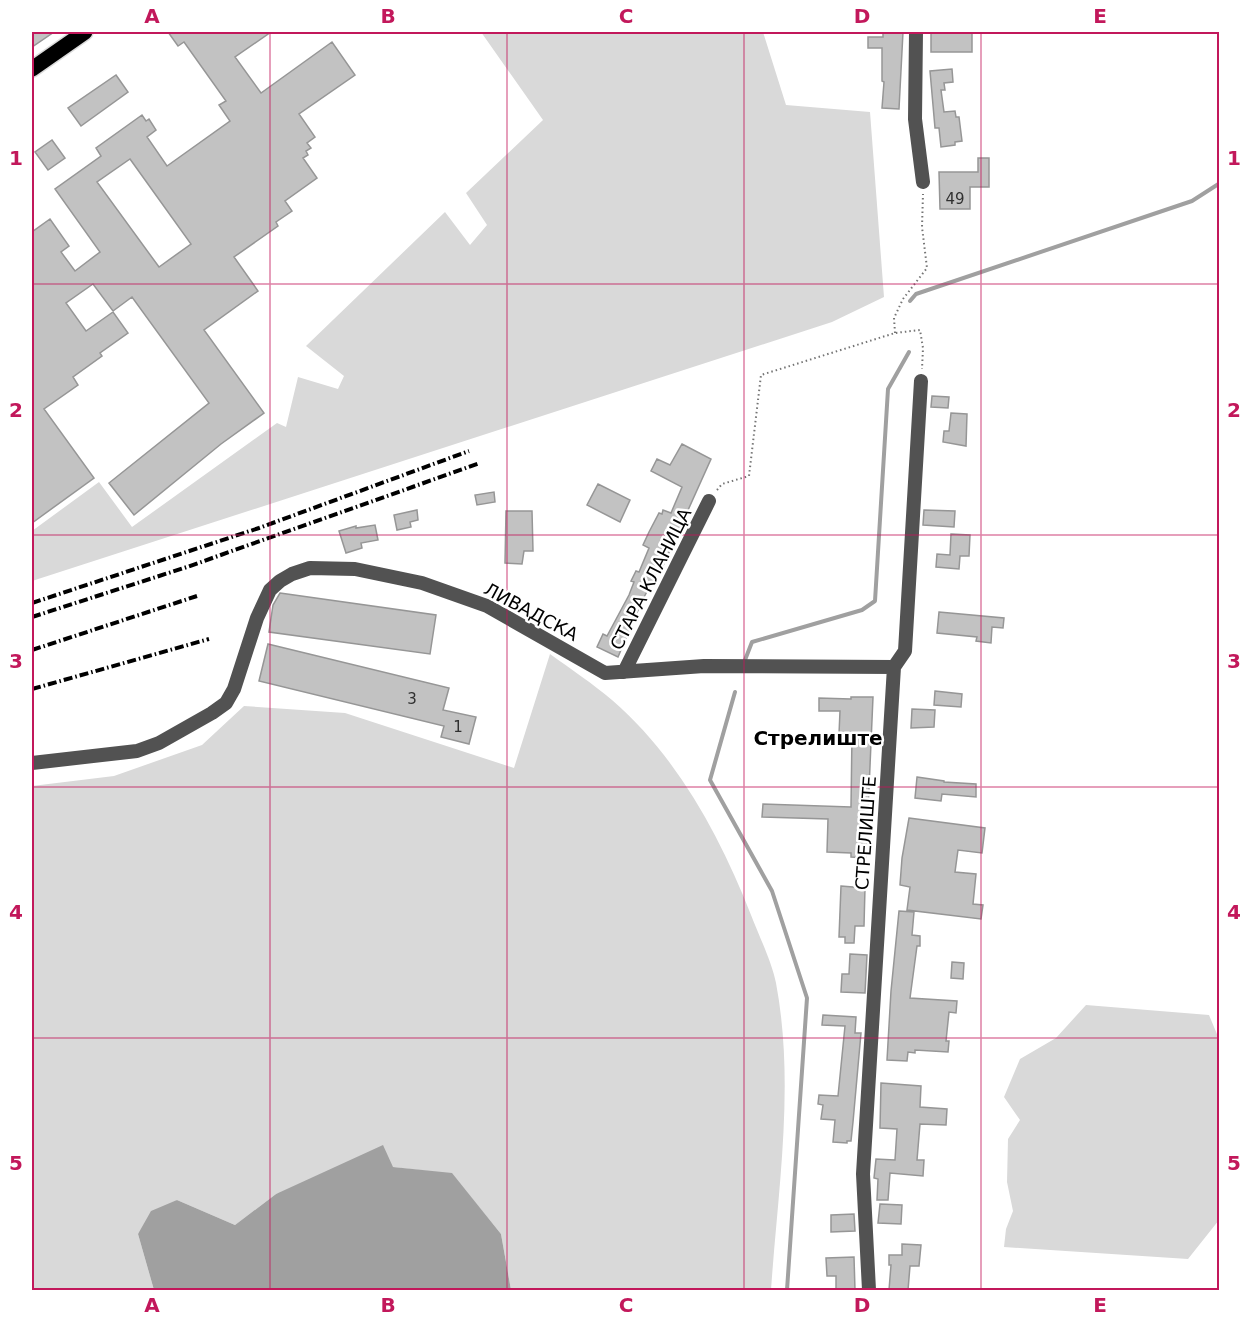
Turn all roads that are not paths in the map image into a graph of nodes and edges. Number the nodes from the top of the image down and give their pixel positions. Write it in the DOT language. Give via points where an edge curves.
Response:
graph roads {
  1 [pos="85,32"];
  2 [pos="916,32"];
  3 [pos="32,69"];
  4 [pos="923,182"];
  5 [pos="921,381"];
  6 [pos="709,501"];
  7 [pos="894,668"];
  8 [pos="624,672"];
  9 [pos="32,763"];
  10 [pos="869,1290"];
  1 -- 3 [label="main road"];
  2 -- 4 [label="street" via="915,119"];
  5 -- 7 [label="street, СТРЕЛИШТЕ" via="905,651"];
  6 -- 8 [label="street, СТАРА КЛАНИЦА"];
  7 -- 8 [label="street, ЛИВАДСКА" via="704,666"];
  7 -- 10 [label="street, СТРЕЛИШТЕ" via="863,1174"];
  8 -- 9 [label="street, ЛИВАДСКА" via="605,673 487,606 422,583 355,569 310,568 292,574 270,590 234,689 226,703 212,713 138,751"];
}
